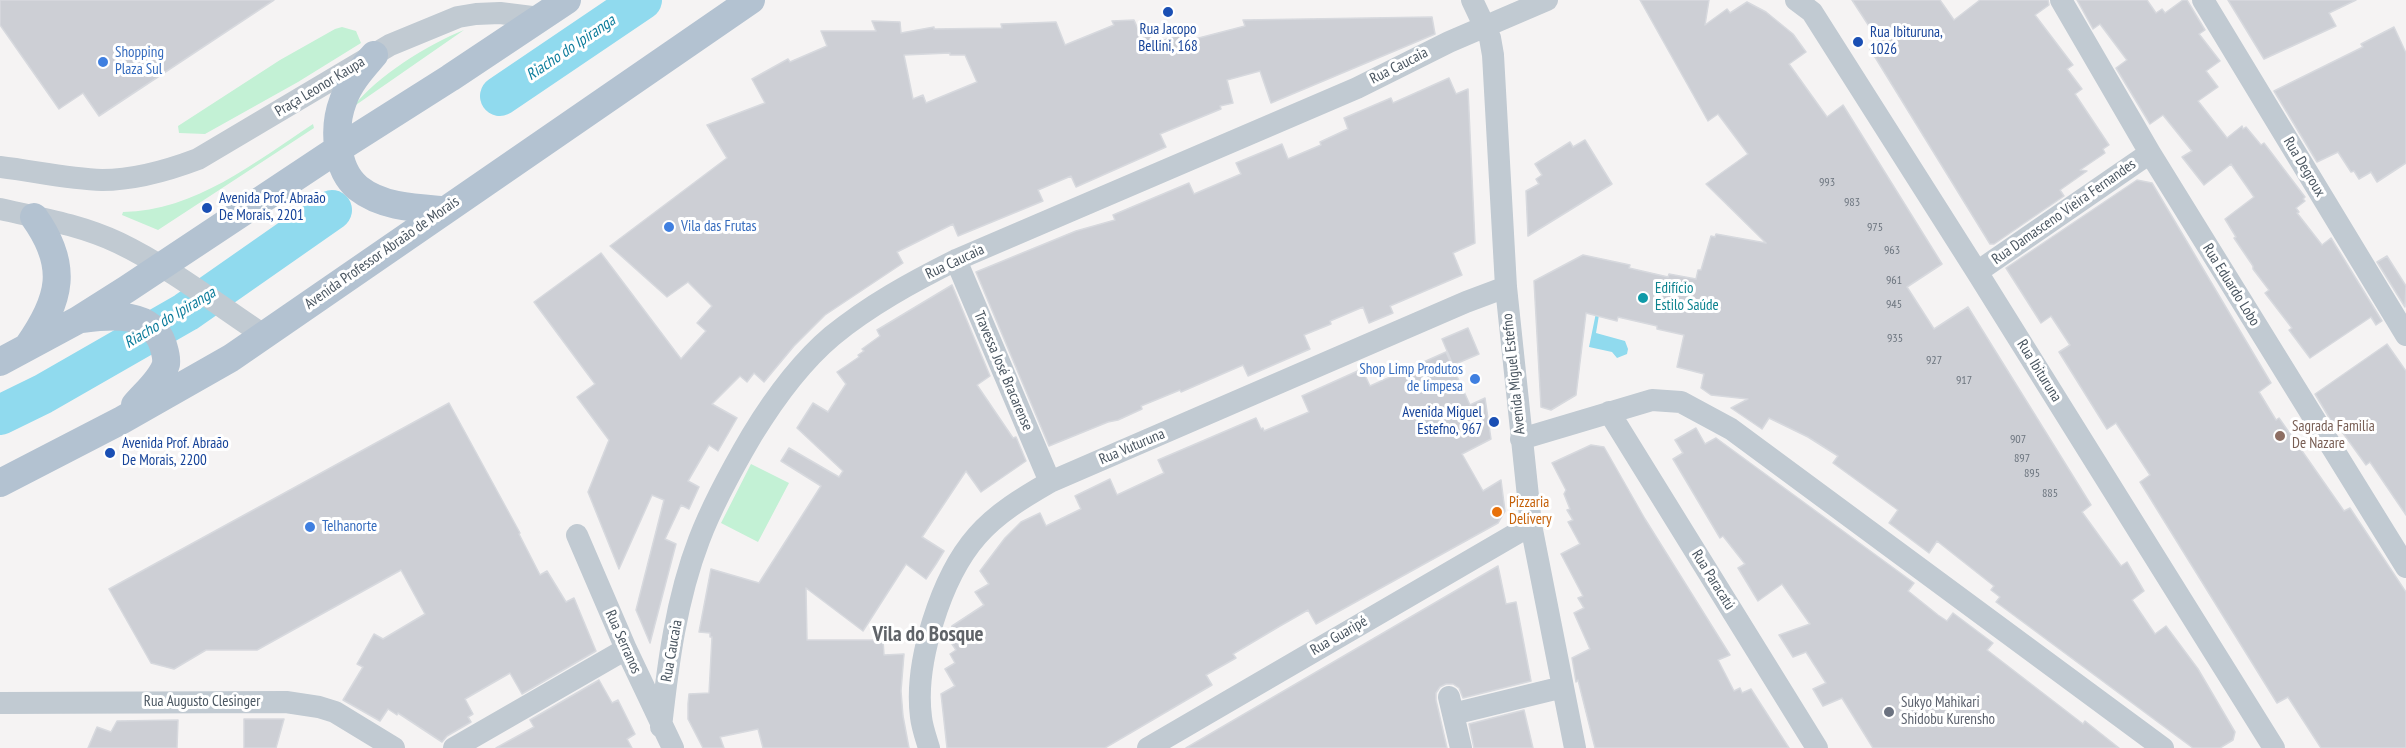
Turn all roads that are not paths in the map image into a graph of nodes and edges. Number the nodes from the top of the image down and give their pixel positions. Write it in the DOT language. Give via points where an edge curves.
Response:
graph roads {
  1 [pos="751,0"];
  2 [pos="1472,0"];
  3 [pos="1547,0"];
  4 [pos="1796,0"];
  5 [pos="2061,0"];
  6 [pos="2202,0"];
  7 [pos="1510,6"];
  8 [pos="552,7"];
  9 [pos="1485,26"];
  10 [pos="374,55"];
  11 [pos="2150,153"];
  12 [pos="341,157"];
  13 [pos="0,167"];
  14 [pos="0,209"];
  15 [pos="443,210"];
  16 [pos="34,217"];
  17 [pos="956,260"];
  18 [pos="168,272"];
  19 [pos="1977,272"];
  20 [pos="1506,287"];
  21 [pos="78,320"];
  22 [pos="2403,325"];
  23 [pos="265,336"];
  24 [pos="27,348"];
  25 [pos="0,362"];
  26 [pos="1609,412"];
  27 [pos="122,420"];
  28 [pos="1521,439"];
  29 [pos="1050,482"];
  30 [pos="0,483"];
  31 [pos="1531,525"];
  32 [pos="577,535"];
  33 [pos="2399,541"];
  34 [pos="2406,567"];
  35 [pos="626,649"];
  36 [pos="1563,687"];
  37 [pos="0,703"];
  38 [pos="662,727"];
  39 [pos="394,748"];
  40 [pos="454,748"];
  41 [pos="673,748"];
  42 [pos="929,748"];
  43 [pos="1148,748"];
  44 [pos="1461,748"];
  45 [pos="1575,748"];
  46 [pos="1817,748"];
  47 [pos="2163,748"];
  48 [pos="2274,748"];
  1 -- 15 [label="main road, Avenida Professor Abraão de Morais"];
  2 -- 9 [label="street, Avenida Miguel Estefno"];
  3 -- 7 [label="street"];
  4 -- 19 [label="street, Rua Ibituruna" via="1812,12"];
  5 -- 11 [label="street, Rua Eduardo Lobo"];
  6 -- 22 [label="street, Rua Degroux"];
  7 -- 9 [label="street"];
  8 -- 10 [label="street, Praça Leonor Kaupa" via="458,17"];
  8 -- 12 [label="main road"];
  9 -- 17 [label="street, Rua Caucaia" via="1357,88"];
  9 -- 20 [label="street, Avenida Miguel Estefno" via="1493,55"];
  10 -- 12 [label="main road" via="354,78 342,101 338,121"];
  10 -- 13 [label="street, Praça Leonor Kaupa" via="198,159 173,168 105,180"];
  11 -- 19 [label="street, Rua Damasceno Vieira Fernandes"];
  11 -- 33 [label="street, Rua Eduardo Lobo"];
  12 -- 15 [label="main road" via="347,176 363,192 384,202"];
  12 -- 18 [label="main road"];
  14 -- 16 [label="street"];
  15 -- 23 [label="main road, Avenida Professor Abraão de Morais"];
  16 -- 18 [label="street" via="81,228 119,243"];
  16 -- 24 [label="main road" via="52,246 57,281 44,324"];
  17 -- 29 [label="street, Travessa José Bracarense"];
  17 -- 38 [label="street, Rua Caucaia" via="875,304 831,337 769,406 716,500 698,542 668,663"];
  18 -- 21 [label="main road"];
  18 -- 23 [label="street"];
  19 -- 48 [label="street, Rua Ibituruna"];
  20 -- 28 [label="street, Avenida Miguel Estefno"];
  20 -- 29 [label="street, Rua Vuturuna"];
  21 -- 24 [label="main road"];
  21 -- 27 [label="main road" via="128,316 146,323 162,342 165,365"];
  23 -- 27 [label="main road, Avenida Professor Abraão de Morais"];
  24 -- 25 [label="main road"];
  26 -- 28 [label="street"];
  26 -- 46 [label="street, Rua Paracatú"];
  26 -- 47 [label="street" via="1652,400 1682,402 1731,429"];
  27 -- 30 [label="main road, Avenida Professor Abraão de Morais"];
  28 -- 31 [label="street, Avenida Miguel Estefno"];
  29 -- 42 [label="street, Rua Vuturuna" via="1002,512 976,537 956,567 928,635 924,659 921,717"];
  31 -- 36 [label="street, Avenida Miguel Estefno"];
  31 -- 43 [label="street, Rua Guaripé"];
  32 -- 35 [label="street, Rua Serranos"];
  33 -- 34 [label="street, Rua Eduardo Lobo"];
  35 -- 38 [label="street, Rua Serranos"];
  35 -- 40 [label="street"];
  36 -- 44 [label="street" via="1451,706"];
  36 -- 45 [label="street, Avenida Miguel Estefno"];
  37 -- 39 [label="street, Rua Augusto Clesinger" via="286,702 335,712"];
  38 -- 41 [label="street, Rua Serranos"];
}
